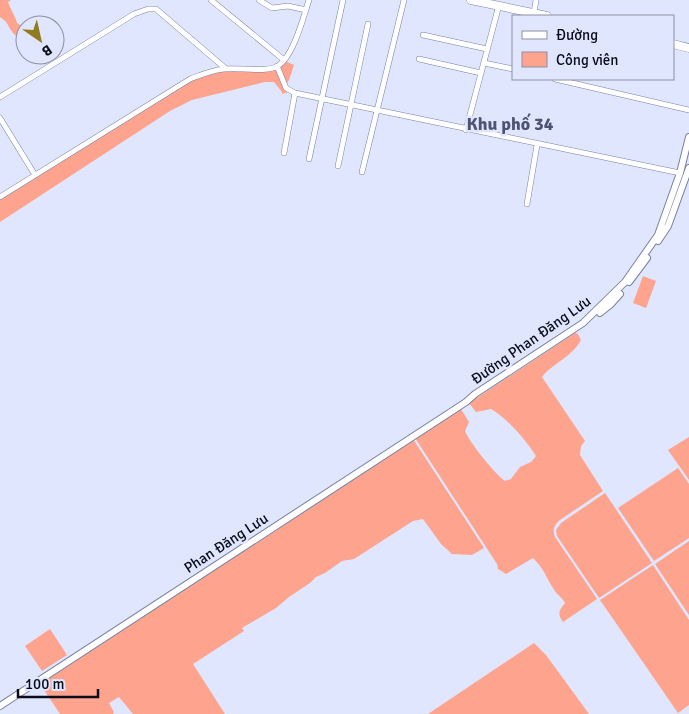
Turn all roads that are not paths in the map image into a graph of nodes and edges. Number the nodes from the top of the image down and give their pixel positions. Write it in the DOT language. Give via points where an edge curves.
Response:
graph roads {
  1 [pos="211,0"];
  2 [pos="259,0"];
  3 [pos="309,0"];
  4 [pos="343,0"];
  5 [pos="404,0"];
  6 [pos="471,0"];
  7 [pos="536,0"];
  8 [pos="499,6"];
  9 [pos="306,10"];
  10 [pos="534,13"];
  11 [pos="543,15"];
  12 [pos="368,24"];
  13 [pos="423,35"];
  14 [pos="674,44"];
  15 [pos="689,48"];
  16 [pos="487,50"];
  17 [pos="419,59"];
  18 [pos="284,60"];
  19 [pos="484,62"];
  20 [pos="277,66"];
  21 [pos="225,68"];
  22 [pos="512,69"];
  23 [pos="481,73"];
  24 [pos="558,80"];
  25 [pos="295,93"];
  26 [pos="0,97"];
  27 [pos="321,98"];
  28 [pos="351,104"];
  29 [pos="378,110"];
  30 [pos="689,110"];
  31 [pos="0,118"];
  32 [pos="466,130"];
  33 [pos="689,137"];
  34 [pos="537,145"];
  35 [pos="284,153"];
  36 [pos="309,159"];
  37 [pos="338,166"];
  38 [pos="689,168"];
  39 [pos="362,172"];
  40 [pos="680,173"];
  41 [pos="35,175"];
  42 [pos="0,197"];
  43 [pos="526,204"];
  44 [pos="653,246"];
  45 [pos="466,402"];
  46 [pos="0,706"];
  1 -- 18 [label="street"];
  2 -- 9 [label="street" via="272,8 288,6"];
  3 -- 9 [label="street"];
  4 -- 27 [label="street"];
  5 -- 29 [label="street"];
  6 -- 8 [label="main road"];
  7 -- 10 [label="street"];
  8 -- 10 [label="main road"];
  8 -- 16 [label="street"];
  9 -- 18 [label="street" via="295,42"];
  10 -- 11 [label="main road"];
  12 -- 28 [label="street"];
  13 -- 16 [label="street"];
  14 -- 15 [label="main road"];
  16 -- 19 [label="street"];
  17 -- 23 [label="street"];
  18 -- 20 [label="street"];
  19 -- 22 [label="street"];
  19 -- 23 [label="street"];
  20 -- 21 [label="street"];
  20 -- 25 [label="street" via="286,88"];
  21 -- 26 [label="street" via="156,9 148,9 134,14"];
  21 -- 41 [label="street" via="190,79"];
  23 -- 32 [label="street"];
  24 -- 30 [label="street"];
  25 -- 27 [label="street"];
  25 -- 35 [label="street"];
  27 -- 28 [label="street"];
  27 -- 36 [label="street"];
  28 -- 29 [label="street"];
  28 -- 37 [label="street"];
  29 -- 32 [label="street"];
  29 -- 39 [label="street"];
  31 -- 41 [label="street"];
  32 -- 34 [label="street"];
  33 -- 40 [label="street, Đường Phan Đăng Lưu"];
  34 -- 40 [label="street"];
  34 -- 43 [label="street"];
  38 -- 44 [label="street, Đường Phan Đăng Lưu" via="668,226"];
  40 -- 44 [label="street, Đường Phan Đăng Lưu"];
  41 -- 42 [label="street"];
  44 -- 45 [label="street, Đường Phan Đăng Lưu" via="639,271 610,305 553,347"];
  45 -- 46 [label="street, Phan Đăng Lưu"];
}
